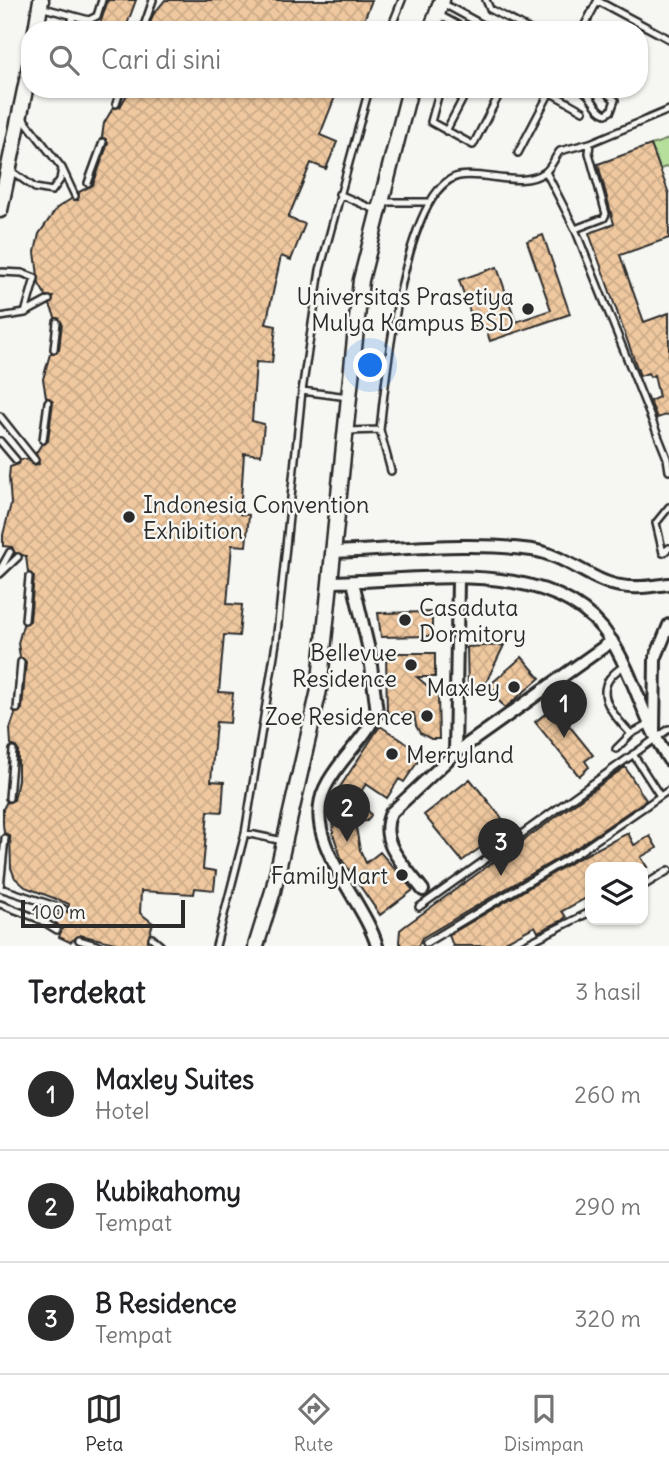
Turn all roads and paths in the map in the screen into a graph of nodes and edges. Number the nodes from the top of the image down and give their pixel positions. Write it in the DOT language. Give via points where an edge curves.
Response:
graph roads {
  1 [pos="102,0"];
  2 [pos="153,0"];
  3 [pos="402,0"];
  4 [pos="486,0"];
  5 [pos="598,0"];
  6 [pos="41,3"];
  7 [pos="440,6"];
  8 [pos="73,17"];
  9 [pos="38,21"];
  10 [pos="72,21"];
  11 [pos="146,21"];
  12 [pos="394,21"];
  13 [pos="457,21"];
  14 [pos="472,21"];
  15 [pos="513,21"];
  16 [pos="587,21"];
  17 [pos="637,21"];
  18 [pos="648,27"];
  19 [pos="669,38"];
  20 [pos="24,98"];
  21 [pos="118,98"];
  22 [pos="366,98"];
  23 [pos="408,98"];
  24 [pos="438,98"];
  25 [pos="463,98"];
  26 [pos="497,98"];
  27 [pos="542,98"];
  28 [pos="560,98"];
  29 [pos="592,98"];
  30 [pos="613,98"];
  31 [pos="116,104"];
  32 [pos="669,110"];
  33 [pos="583,111"];
  34 [pos="21,116"];
  35 [pos="446,131"];
  36 [pos="103,142"];
  37 [pos="590,143"];
  38 [pos="518,153"];
  39 [pos="62,168"];
  40 [pos="10,170"];
  41 [pos="546,172"];
  42 [pos="88,183"];
  43 [pos="339,194"];
  44 [pos="75,196"];
  45 [pos="429,202"];
  46 [pos="379,206"];
  47 [pos="0,210"];
  48 [pos="575,229"];
  49 [pos="0,272"];
  50 [pos="48,300"];
  51 [pos="25,313"];
  52 [pos="0,317"];
  53 [pos="57,322"];
  54 [pos="54,349"];
  55 [pos="302,391"];
  56 [pos="349,398"];
  57 [pos="48,402"];
  58 [pos="0,416"];
  59 [pos="380,430"];
  60 [pos="345,431"];
  61 [pos="0,440"];
  62 [pos="43,440"];
  63 [pos="16,460"];
  64 [pos="35,460"];
  65 [pos="391,471"];
  66 [pos="669,471"];
  67 [pos="669,507"];
  68 [pos="669,548"];
  69 [pos="10,552"];
  70 [pos="334,552"];
  71 [pos="18,557"];
  72 [pos="0,572"];
  73 [pos="29,577"];
  74 [pos="458,580"];
  75 [pos="331,582"];
  76 [pos="353,582"];
  77 [pos="669,584"];
  78 [pos="25,620"];
  79 [pos="669,625"];
  80 [pos="612,641"];
  81 [pos="21,662"];
  82 [pos="624,666"];
  83 [pos="17,709"];
  84 [pos="649,724"];
  85 [pos="669,729"];
  86 [pos="631,734"];
  87 [pos="654,738"];
  88 [pos="616,748"];
  89 [pos="13,750"];
  90 [pos="455,753"];
  91 [pos="633,754"];
  92 [pos="669,760"];
  93 [pos="669,790"];
  94 [pos="660,796"];
  95 [pos="9,798"];
  96 [pos="245,833"];
  97 [pos="5,838"];
  98 [pos="284,842"];
  99 [pos="669,870"];
  100 [pos="648,883"];
  101 [pos="0,888"];
  102 [pos="423,890"];
  103 [pos="29,898"];
  104 [pos="0,904"];
  105 [pos="419,907"];
  106 [pos="64,909"];
  107 [pos="23,913"];
  108 [pos="585,914"];
  109 [pos="57,930"];
  110 [pos="152,938"];
  111 [pos="79,940"];
  112 [pos="426,943"];
  113 [pos="99,946"];
  114 [pos="161,946"];
  115 [pos="216,946"];
  116 [pos="256,946"];
  117 [pos="377,946"];
  118 [pos="522,946"];
  1 -- 8 [label="lane" via="94,19"];
  2 -- 11 [label="lane"];
  3 -- 12 [label="lane"];
  4 -- 15 [label="lane" via="491,9"];
  5 -- 16 [label="lane"];
  5 -- 17 [label="lane"];
  6 -- 8 [label="lane"];
  6 -- 9 [label="street"];
  7 -- 13 [label="lane"];
  7 -- 14 [label="lane"];
  8 -- 10 [label="lane"];
  18 -- 19 [label="lane"];
  20 -- 34 [label="street"];
  21 -- 31 [label="lane"];
  22 -- 43 [label="lane"];
  23 -- 46 [label="street"];
  24 -- 35 [label="lane" via="431,122"];
  25 -- 35 [label="lane"];
  26 -- 35 [label="lane" via="473,145"];
  27 -- 38 [label="lane"];
  28 -- 33 [label="lane"];
  29 -- 30 [label="lane" via="606,114"];
  32 -- 37 [label="lane"];
  34 -- 39 [label="lane"];
  34 -- 40 [label="street"];
  36 -- 42 [label="lane"];
  37 -- 41 [label="lane" via="560,151"];
  37 -- 48 [label="lane" via="606,214"];
  39 -- 40 [label="lane" via="52,191 35,188"];
  39 -- 44 [label="lane"];
  40 -- 47 [label="street"];
  41 -- 45 [label="lane" via="521,178 457,176"];
  41 -- 48 [label="lane"];
  43 -- 46 [label="lane"];
  43 -- 55 [label="lane" via="320,270"];
  45 -- 46 [label="lane"];
  45 -- 59 [label="lane" via="412,243 387,355"];
  46 -- 56 [label="street" via="362,281"];
  48 -- 66 [label="lane"];
  49 -- 51 [label="lane" via="34,278"];
  50 -- 51 [label="lane"];
  51 -- 52 [label="lane"];
  53 -- 54 [label="lane"];
  55 -- 56 [label="lane"];
  55 -- 96 [label="lane" via="276,643"];
  56 -- 60 [label="street"];
  57 -- 62 [label="lane"];
  58 -- 64 [label="lane"];
  59 -- 60 [label="lane"];
  59 -- 65 [label="lane"];
  60 -- 70 [label="street"];
  61 -- 63 [label="lane"];
  67 -- 68 [label="lane" via="656,523 663,553"];
  69 -- 72 [label="lane"];
  70 -- 75 [label="street"];
  70 -- 77 [label="street" via="502,547 568,560 619,586"];
  71 -- 72 [label="lane"];
  73 -- 78 [label="lane"];
  74 -- 76 [label="street"];
  74 -- 80 [label="street" via="531,583 559,594 600,624"];
  74 -- 90 [label="street"];
  75 -- 76 [label="street"];
  75 -- 98 [label="street" via="319,690"];
  76 -- 117 [label="street" via="377,712 323,790 321,820 328,852 362,907"];
  79 -- 87 [label="street" via="655,659"];
  80 -- 82 [label="street"];
  80 -- 90 [label="street"];
  81 -- 83 [label="lane"];
  82 -- 84 [label="street"];
  82 -- 86 [label="lane" via="606,681 603,692"];
  84 -- 86 [label="lane"];
  84 -- 87 [label="street"];
  85 -- 87 [label="lane"];
  86 -- 88 [label="lane"];
  87 -- 91 [label="lane"];
  87 -- 92 [label="street"];
  89 -- 95 [label="lane"];
  90 -- 102 [label="street" via="386,822 387,842"];
  91 -- 94 [label="lane"];
  91 -- 105 [label="lane"];
  93 -- 94 [label="lane"];
  94 -- 112 [label="lane" via="582,850"];
  96 -- 98 [label="lane"];
  96 -- 115 [label="lane"];
  97 -- 101 [label="lane"];
  98 -- 116 [label="street"];
  99 -- 100 [label="lane"];
  101 -- 103 [label="lane"];
  103 -- 106 [label="lane"];
  103 -- 107 [label="lane"];
  104 -- 107 [label="lane"];
  107 -- 109 [label="lane"];
  108 -- 118 [label="lane"];
  110 -- 114 [label="lane"];
  111 -- 113 [label="lane"];
}
